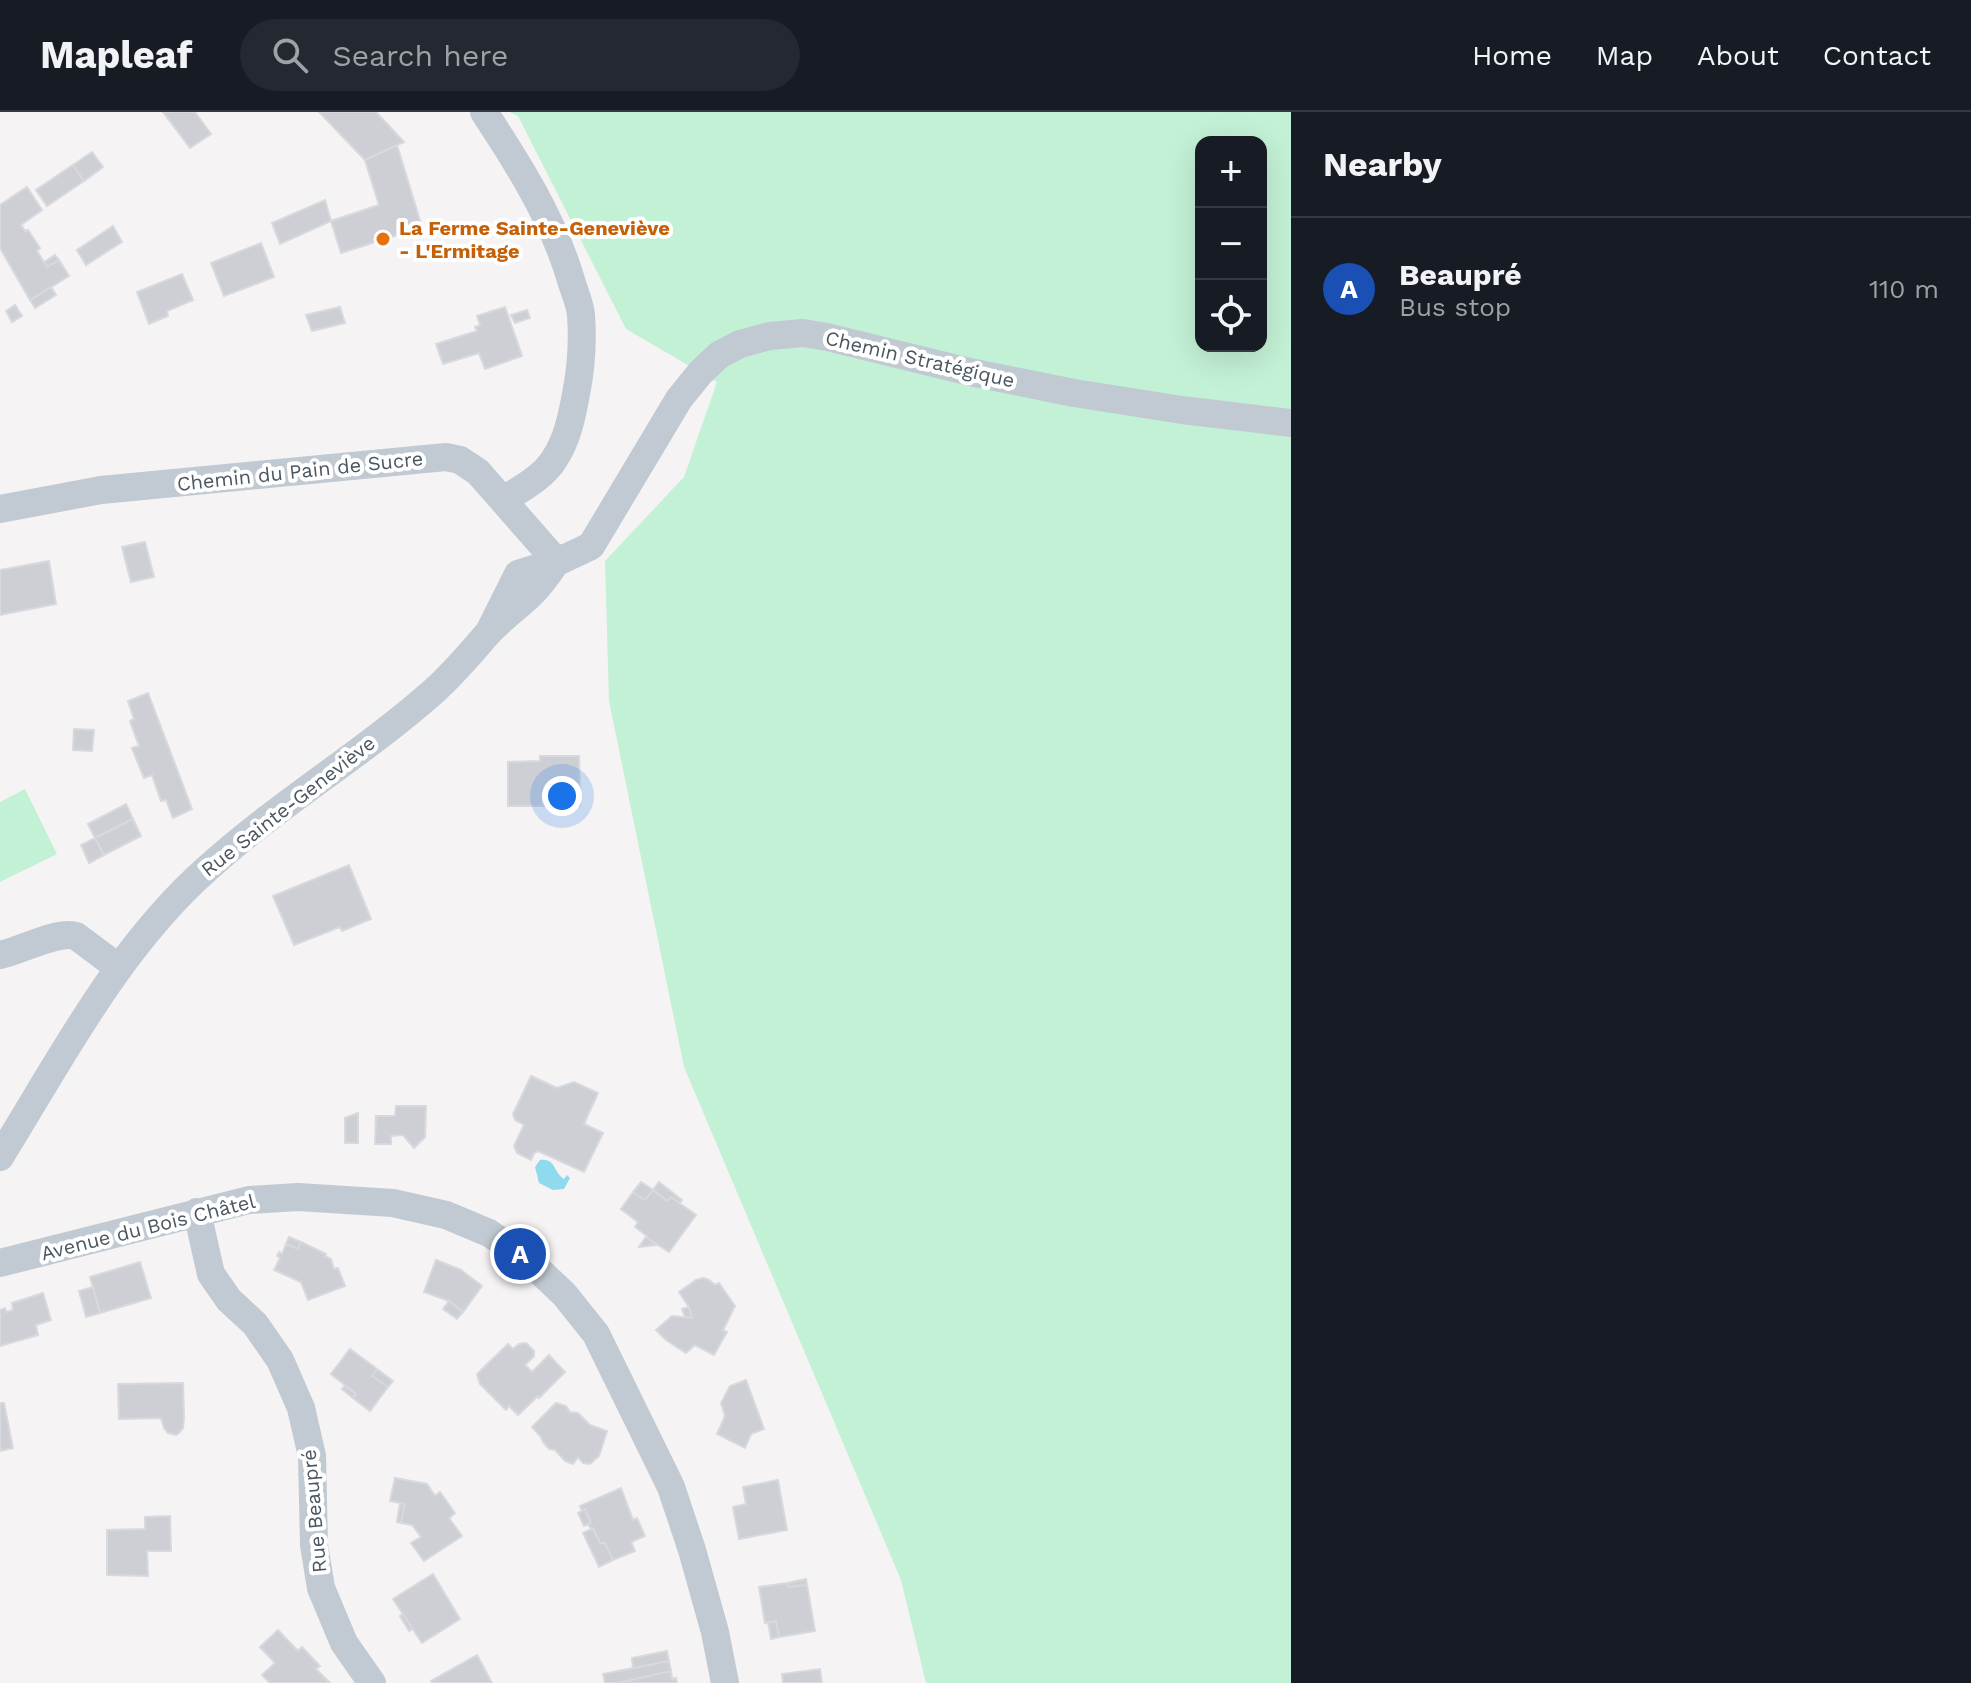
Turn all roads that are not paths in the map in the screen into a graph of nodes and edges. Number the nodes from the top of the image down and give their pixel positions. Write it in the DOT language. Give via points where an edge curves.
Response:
graph roads {
  1 [pos="484,112"];
  2 [pos="1291,423"];
  3 [pos="503,500"];
  4 [pos="0,509"];
  5 [pos="557,562"];
  6 [pos="0,955"];
  7 [pos="119,968"];
  8 [pos="0,1157"];
  9 [pos="197,1212"];
  10 [pos="0,1263"];
  11 [pos="372,1683"];
  12 [pos="725,1683"];
  1 -- 3 [label="street" via="521,167 554,232 581,312 579,378 562,444 549,467"];
  2 -- 5 [label="street, Chemin Stratégique" via="1074,393 827,337 770,336 719,355 700,373 591,546"];
  3 -- 4 [label="street, Chemin du Pain de Sucre" via="470,465 446,457 101,490"];
  3 -- 5 [label="street, Chemin du Pain de Sucre"];
  5 -- 7 [label="street, Rue Sainte-Geneviève" via="435,690 209,866"];
  6 -- 7 [label="street" via="69,934"];
  7 -- 8 [label="street, Rue Sainte-Geneviève"];
  9 -- 10 [label="street, Avenue du Bois Châtel"];
  9 -- 11 [label="street, Rue Beaupré" via="211,1274 280,1360 301,1408 312,1456 314,1545 321,1588 344,1643"];
  9 -- 12 [label="street, Avenue du Bois Châtel" via="249,1200 298,1197 393,1203 446,1215 489,1233 532,1264 596,1334 671,1487"];
}
